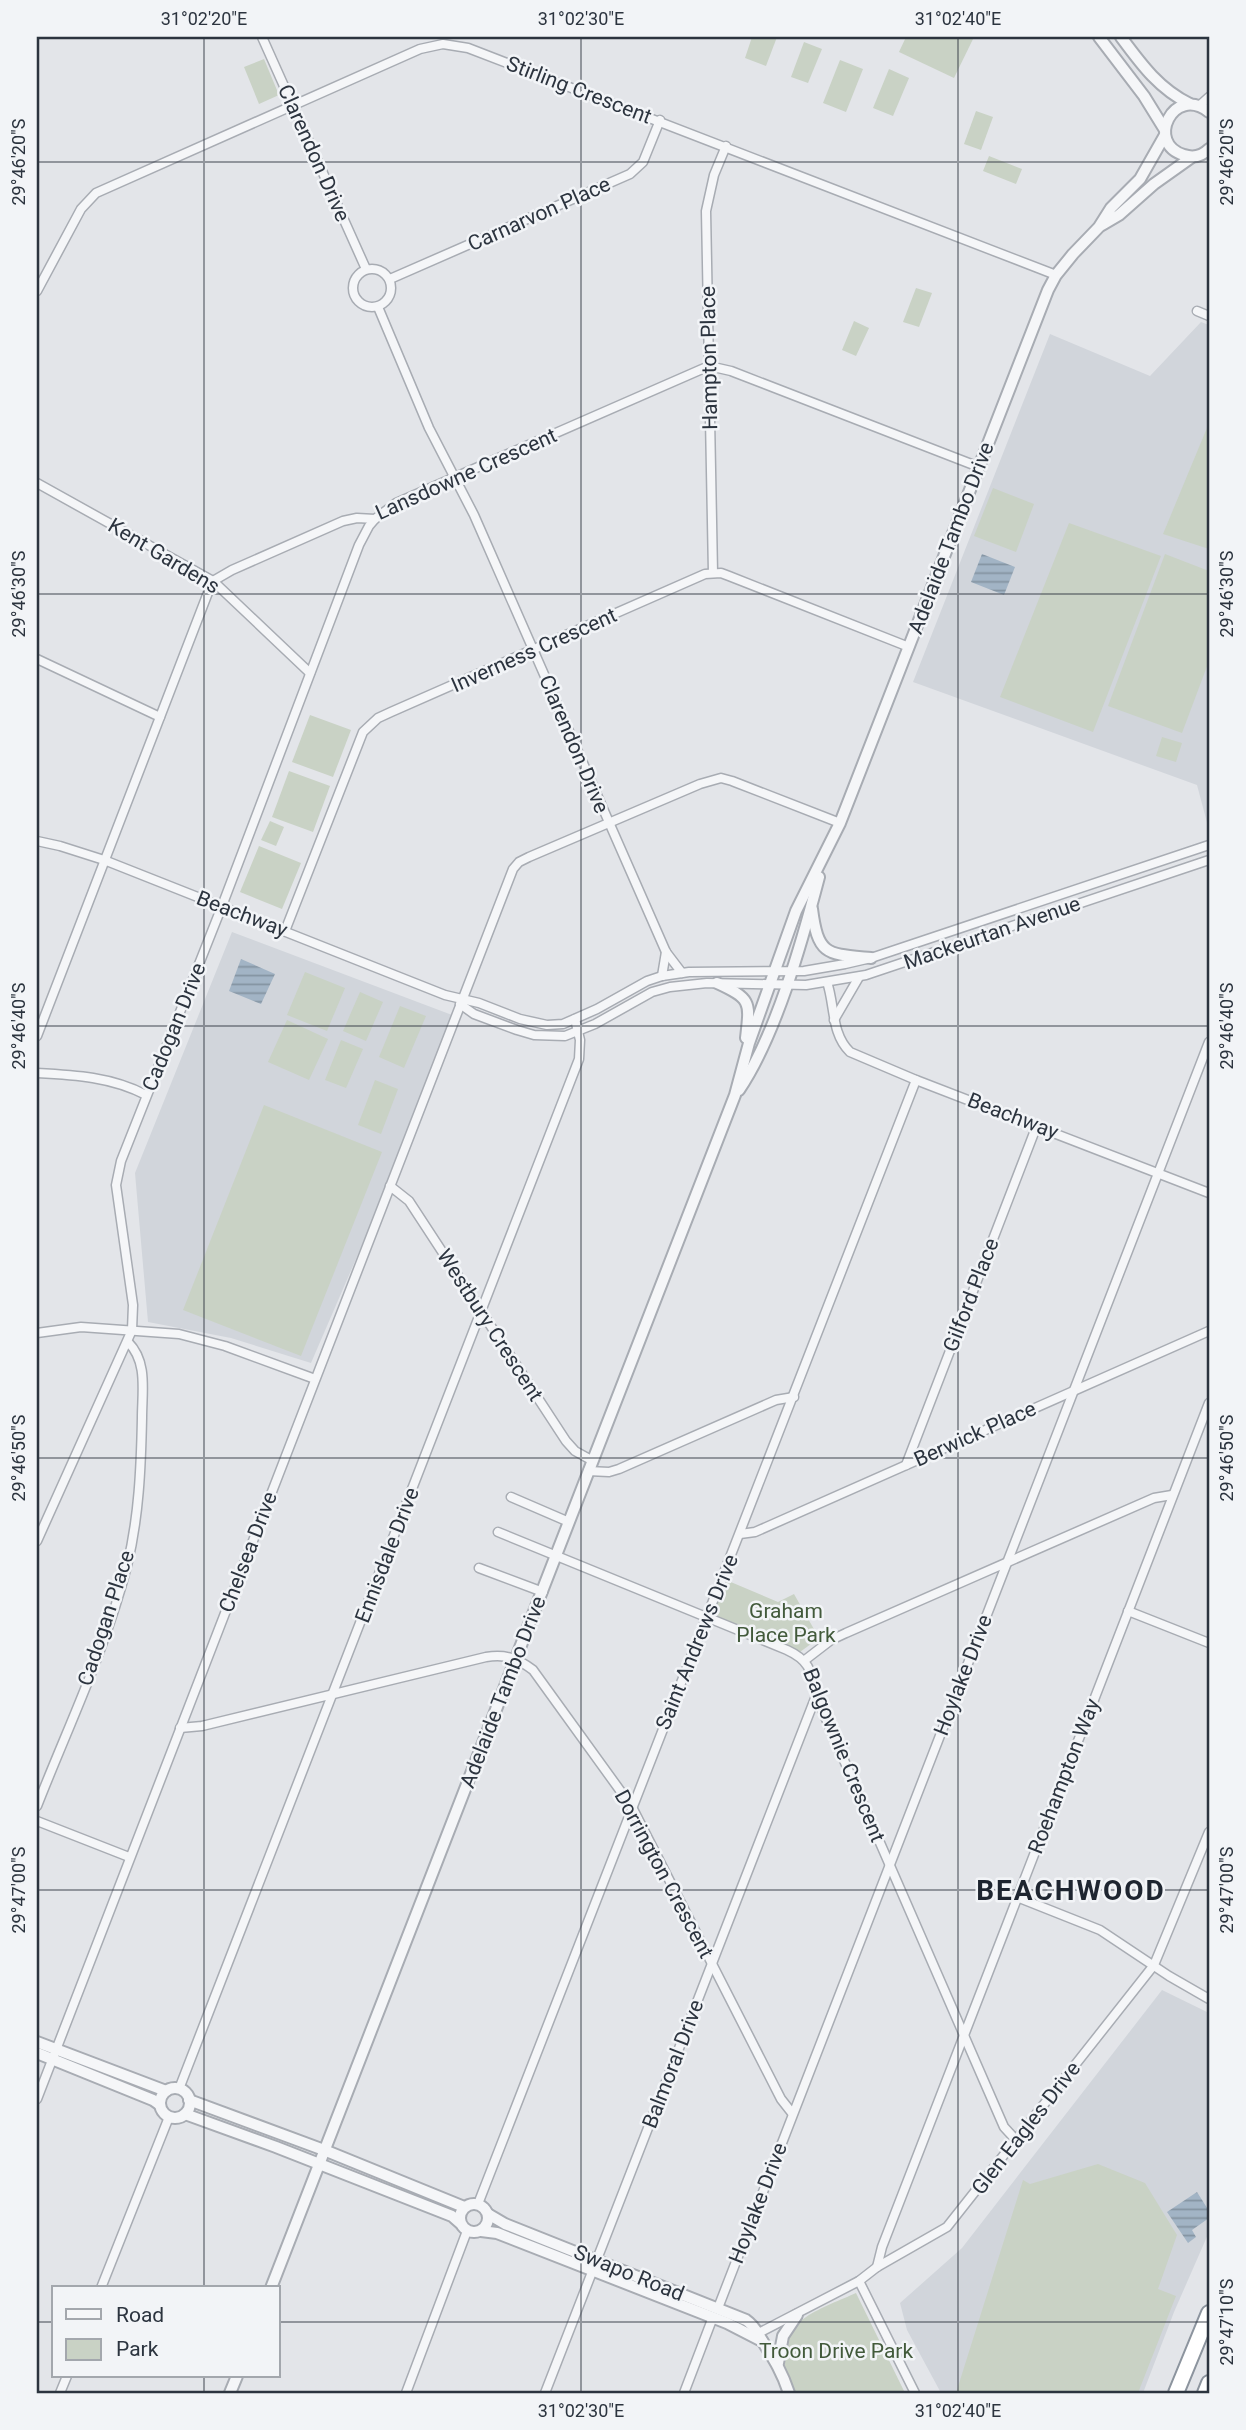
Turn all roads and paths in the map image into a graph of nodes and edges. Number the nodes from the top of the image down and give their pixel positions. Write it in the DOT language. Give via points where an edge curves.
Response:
graph roads {
  1 [pos="262,37"];
  2 [pos="1099,37"];
  3 [pos="1121,37"];
  4 [pos="1209,97"];
  5 [pos="1194,105"];
  6 [pos="292,106"];
  7 [pos="1209,112"];
  8 [pos="660,120"];
  9 [pos="1165,132"];
  10 [pos="726,146"];
  11 [pos="1209,149"];
  12 [pos="1200,158"];
  13 [pos="1099,227"];
  14 [pos="366,269"];
  15 [pos="1056,275"];
  16 [pos="390,279"];
  17 [pos="37,291"];
  18 [pos="377,307"];
  19 [pos="1197,311"];
  20 [pos="1209,316"];
  21 [pos="709,366"];
  22 [pos="979,467"];
  23 [pos="455,477"];
  24 [pos="37,483"];
  25 [pos="375,519"];
  26 [pos="713,573"];
  27 [pos="213,582"];
  28 [pos="909,647"];
  29 [pos="533,651"];
  30 [pos="37,659"];
  31 [pos="310,673"];
  32 [pos="160,717"];
  33 [pos="840,823"];
  34 [pos="609,824"];
  35 [pos="37,841"];
  36 [pos="1209,845"];
  37 [pos="104,860"];
  38 [pos="1209,860"];
  39 [pos="823,861"];
  40 [pos="222,906"];
  41 [pos="811,906"];
  42 [pos="285,931"];
  43 [pos="924,940"];
  44 [pos="666,952"];
  45 [pos="928,955"];
  46 [pos="871,958"];
  47 [pos="774,971"];
  48 [pos="791,971"];
  49 [pos="682,973"];
  50 [pos="662,976"];
  51 [pos="859,977"];
  52 [pos="827,982"];
  53 [pos="717,983"];
  54 [pos="770,984"];
  55 [pos="786,985"];
  56 [pos="463,1002"];
  57 [pos="575,1019"];
  58 [pos="834,1020"];
  59 [pos="579,1032"];
  60 [pos="37,1036"];
  61 [pos="1209,1042"];
  62 [pos="744,1061"];
  63 [pos="37,1073"];
  64 [pos="916,1080"];
  65 [pos="146,1095"];
  66 [pos="736,1095"];
  67 [pos="1037,1125"];
  68 [pos="1158,1173"];
  69 [pos="390,1186"];
  70 [pos="1209,1193"];
  71 [pos="481,1311"];
  72 [pos="132,1330"];
  73 [pos="1209,1331"];
  74 [pos="37,1333"];
  75 [pos="128,1342"];
  76 [pos="315,1379"];
  77 [pos="1074,1390"];
  78 [pos="793,1397"];
  79 [pos="1209,1403"];
  80 [pos="906,1465"];
  81 [pos="590,1466"];
  82 [pos="1172,1495"];
  83 [pos="511,1497"];
  84 [pos="569,1522"];
  85 [pos="498,1532"];
  86 [pos="740,1534"];
  87 [pos="37,1541"];
  88 [pos="556,1555"];
  89 [pos="1008,1561"];
  90 [pos="479,1568"];
  91 [pos="543,1592"];
  92 [pos="1128,1611"];
  93 [pos="706,1619"];
  94 [pos="1209,1643"];
  95 [pos="516,1658"];
  96 [pos="805,1660"];
  97 [pos="333,1694"];
  98 [pos="816,1696"];
  99 [pos="180,1728"];
  100 [pos="37,1806"];
  101 [pos="632,1807"];
  102 [pos="37,1821"];
  103 [pos="1209,1832"];
  104 [pos="129,1857"];
  105 [pos="889,1863"];
  106 [pos="1017,1897"];
  107 [pos="712,1963"];
  108 [pos="1154,1965"];
  109 [pos="1209,1999"];
  110 [pos="964,2032"];
  111 [pos="37,2042"];
  112 [pos="37,2053"];
  113 [pos="54,2054"];
  114 [pos="180,2089"];
  115 [pos="166,2091"];
  116 [pos="37,2099"];
  117 [pos="189,2100"];
  118 [pos="160,2105"];
  119 [pos="792,2113"];
  120 [pos="185,2114"];
  121 [pos="169,2117"];
  122 [pos="1016,2140"];
  123 [pos="324,2150"];
  124 [pos="319,2163"];
  125 [pos="478,2204"];
  126 [pos="464,2207"];
  127 [pos="488,2214"];
  128 [pos="464,2227"];
  129 [pos="481,2231"];
  130 [pos="881,2247"];
  131 [pos="895,2257"];
  132 [pos="597,2259"];
  133 [pos="877,2267"];
  134 [pos="592,2271"];
  135 [pos="859,2281"];
  136 [pos="102,2286"];
  137 [pos="272,2286"];
  138 [pos="715,2313"];
  139 [pos="1209,2313"];
  140 [pos="797,2315"];
  141 [pos="758,2337"];
  142 [pos="778,2363"];
  143 [pos="1209,2383"];
  144 [pos="406,2393"];
  145 [pos="545,2393"];
  146 [pos="684,2393"];
  147 [pos="789,2393"];
  148 [pos="915,2393"];
  149 [pos="1176,2393"];
  150 [pos="1205,2393"];
  1 -- 6 [label="street, Clarendon Drive"];
  2 -- 9 [label="street"];
  3 -- 5 [label="street" via="1161,86"];
  4 -- 5 [label="street"];
  5 -- 7 [label="street"];
  5 -- 9 [label="street, Adelaide Tambo Drive" via="1179,107 1171,114"];
  6 -- 8 [label="street, Stirling Crescent" via="420,49 443,44 468,48"];
  6 -- 14 [label="street, Clarendon Drive"];
  6 -- 17 [label="street, Stirling Crescent" via="96,193 81,209"];
  8 -- 10 [label="street, Stirling Crescent"];
  8 -- 16 [label="street, Carnarvon Place" via="647,156 630,174"];
  9 -- 12 [label="street" via="1177,153"];
  9 -- 13 [label="street, Adelaide Tambo Drive" via="1140,179"];
  10 -- 15 [label="street, Stirling Crescent"];
  10 -- 21 [label="street, Hampton Place" via="706,211"];
  11 -- 12 [label="street, Adelaide Tambo Drive"];
  12 -- 13 [label="street, Adelaide Tambo Drive" via="1154,184"];
  13 -- 15 [label="street, Adelaide Tambo Drive"];
  14 -- 16 [label="street" via="380,270"];
  14 -- 18 [label="street" via="356,277 352,290 358,302"];
  15 -- 22 [label="street, Adelaide Tambo Drive"];
  16 -- 18 [label="street" via="391,293"];
  18 -- 23 [label="street, Clarendon Drive"];
  19 -- 20 [label="street"];
  21 -- 22 [label="street" via="738,373"];
  21 -- 23 [label="street, Lansdowne Crescent"];
  21 -- 26 [label="street, Hampton Place"];
  22 -- 28 [label="street, Adelaide Tambo Drive"];
  23 -- 25 [label="street, Lansdowne Crescent" via="396,503"];
  23 -- 29 [label="street, Clarendon Drive"];
  24 -- 27 [label="street, Kent Gardens"];
  25 -- 27 [label="street, Lansdowne Crescent" via="343,521"];
  25 -- 31 [label="street, Cadogan Drive" via="359,545"];
  26 -- 28 [label="street"];
  26 -- 29 [label="street, Inverness Crescent"];
  27 -- 31 [label="street, Kent Gardens"];
  27 -- 32 [label="street"];
  28 -- 33 [label="street, Adelaide Tambo Drive"];
  29 -- 34 [label="street, Clarendon Drive"];
  29 -- 42 [label="street, Inverness Crescent" via="369,725"];
  30 -- 32 [label="street"];
  31 -- 40 [label="street, Cadogan Drive"];
  32 -- 37 [label="street"];
  33 -- 34 [label="street, Chelsea Drive" via="721,778"];
  33 -- 39 [label="street, Adelaide Tambo Drive"];
  34 -- 44 [label="street, Clarendon Drive"];
  34 -- 56 [label="street, Chelsea Drive" via="528,857 513,869"];
  35 -- 37 [label="street, Beachway"];
  36 -- 43 [label="street, Mackeurtan Avenue"];
  37 -- 40 [label="street, Beachway"];
  37 -- 60 [label="street"];
  38 -- 45 [label="street, Mackeurtan Avenue"];
  39 -- 41 [label="street, Adelaide Tambo Drive"];
  39 -- 47 [label="street, Adelaide Tambo Drive" via="799,904"];
  40 -- 42 [label="street, Beachway"];
  40 -- 65 [label="street, Cadogan Drive"];
  41 -- 46 [label="street" via="822,946 835,954"];
  41 -- 48 [label="street, Adelaide Tambo Drive"];
  42 -- 56 [label="street, Beachway"];
  43 -- 45 [label="street"];
  43 -- 46 [label="street, Mackeurtan Avenue"];
  44 -- 49 [label="street, Clarendon Drive"];
  44 -- 50 [label="street"];
  45 -- 51 [label="street, Mackeurtan Avenue"];
  46 -- 48 [label="street, Mackeurtan Avenue"];
  47 -- 48 [label="street, Mackeurtan Avenue"];
  47 -- 49 [label="street, Beachway"];
  47 -- 54 [label="street, Adelaide Tambo Drive"];
  48 -- 55 [label="street, Adelaide Tambo Drive"];
  49 -- 50 [label="street, Beachway"];
  50 -- 57 [label="street, Beachway"];
  51 -- 52 [label="street, Mackeurtan Avenue"];
  51 -- 58 [label="street"];
  52 -- 55 [label="street, Mackeurtan Avenue"];
  52 -- 58 [label="street, Beachway"];
  53 -- 54 [label="street, Beachway"];
  53 -- 59 [label="street, Beachway" via="652,992"];
  53 -- 62 [label="street" via="733,990 749,1008"];
  54 -- 55 [label="street, Mackeurtan Avenue"];
  54 -- 62 [label="street, Adelaide Tambo Drive"];
  55 -- 66 [label="street, Adelaide Tambo Drive" via="754,1066"];
  56 -- 57 [label="street, Beachway" via="535,1023 563,1024"];
  56 -- 59 [label="street, Beachway" via="474,1014 534,1035"];
  56 -- 69 [label="street, Chelsea Drive"];
  57 -- 59 [label="street, Ennisdale Drive"];
  58 -- 64 [label="street, Beachway" via="838,1036 850,1052"];
  59 -- 71 [label="street, Ennisdale Drive" via="579,1059"];
  61 -- 68 [label="street, Hoylake Drive"];
  62 -- 66 [label="street, Adelaide Tambo Drive"];
  63 -- 65 [label="street" via="100,1079"];
  64 -- 67 [label="street, Beachway"];
  64 -- 78 [label="street, Saint Andrews Drive"];
  65 -- 72 [label="street, Cadogan Drive" via="116,1185 133,1305"];
  66 -- 81 [label="street, Adelaide Tambo Drive"];
  67 -- 68 [label="street, Beachway"];
  67 -- 80 [label="street, Gilford Place"];
  68 -- 70 [label="street, Beachway"];
  68 -- 77 [label="street, Hoylake Drive"];
  69 -- 71 [label="street, Westbury Crescent" via="409,1201"];
  69 -- 76 [label="street, Chelsea Drive"];
  71 -- 81 [label="street, Westbury Crescent" via="566,1441"];
  71 -- 97 [label="street, Ennisdale Drive"];
  72 -- 74 [label="street" via="81,1327"];
  72 -- 75 [label="street, Cadogan Drive"];
  72 -- 76 [label="street" via="196,1338"];
  73 -- 77 [label="street, Berwick Place"];
  75 -- 87 [label="street, Cadogan Drive"];
  75 -- 100 [label="street, Cadogan Place" via="141,1360 142,1395 140,1481 127,1564 92,1670"];
  76 -- 99 [label="street, Chelsea Drive"];
  77 -- 80 [label="street, Berwick Place"];
  77 -- 89 [label="street, Hoylake Drive"];
  78 -- 81 [label="street" via="776,1400 619,1469 609,1472"];
  78 -- 86 [label="street, Saint Andrews Drive"];
  79 -- 82 [label="street, Roehampton Way"];
  80 -- 86 [label="street, Berwick Place"];
  81 -- 84 [label="street, Adelaide Tambo Drive"];
  82 -- 89 [label="street, Balgownie Crescent" via="1154,1498"];
  82 -- 92 [label="street, Roehampton Way"];
  83 -- 84 [label="street"];
  84 -- 88 [label="street, Adelaide Tambo Drive"];
  85 -- 88 [label="street"];
  86 -- 93 [label="street, Saint Andrews Drive"];
  88 -- 91 [label="street, Adelaide Tambo Drive"];
  88 -- 93 [label="street"];
  89 -- 96 [label="street, Balgownie Crescent" via="831,1640"];
  89 -- 105 [label="street, Hoylake Drive"];
  90 -- 91 [label="street"];
  91 -- 95 [label="street, Adelaide Tambo Drive"];
  92 -- 94 [label="street"];
  92 -- 106 [label="street, Roehampton Way"];
  93 -- 96 [label="street"];
  93 -- 101 [label="street, Saint Andrews Drive"];
  95 -- 97 [label="street" via="486,1657"];
  95 -- 101 [label="street, Dorrington Crescent" via="533,1670"];
  95 -- 123 [label="street, Adelaide Tambo Drive"];
  96 -- 98 [label="street, Balgownie Crescent"];
  97 -- 99 [label="street"];
  97 -- 114 [label="street, Ennisdale Drive"];
  98 -- 105 [label="street, Balgownie Crescent"];
  98 -- 107 [label="street, Balmoral Drive"];
  99 -- 104 [label="street, Chelsea Drive"];
  101 -- 107 [label="street, Dorrington Crescent"];
  101 -- 125 [label="street, Saint Andrews Drive"];
  102 -- 104 [label="street"];
  103 -- 108 [label="street, Glen Eagles Drive"];
  104 -- 113 [label="street, Chelsea Drive"];
  105 -- 110 [label="street, Balgownie Crescent"];
  105 -- 119 [label="street, Hoylake Drive"];
  106 -- 108 [label="street" via="1091,1926"];
  106 -- 110 [label="street, Roehampton Way"];
  107 -- 119 [label="street, Dorrington Crescent"];
  107 -- 132 [label="street, Balmoral Drive"];
  108 -- 109 [label="street"];
  108 -- 122 [label="street, Glen Eagles Drive"];
  110 -- 122 [label="street, Balgownie Crescent" via="1004,2127"];
  110 -- 130 [label="street, Roehampton Way"];
  111 -- 113 [label="street"];
  112 -- 113 [label="street"];
  113 -- 115 [label="street"];
  113 -- 116 [label="street, Chelsea Drive"];
  113 -- 118 [label="street"];
  114 -- 115 [label="street"];
  114 -- 117 [label="street"];
  115 -- 118 [label="street"];
  117 -- 120 [label="street"];
  117 -- 123 [label="street"];
  118 -- 121 [label="street"];
  119 -- 138 [label="street, Hoylake Drive"];
  120 -- 121 [label="street"];
  120 -- 124 [label="street"];
  121 -- 136 [label="street"];
  122 -- 131 [label="street, Glen Eagles Drive" via="947,2227"];
  123 -- 124 [label="street, Adelaide Tambo Drive"];
  123 -- 126 [label="street"];
  124 -- 128 [label="street" via="452,2216"];
  124 -- 137 [label="street, Adelaide Tambo Drive"];
  125 -- 126 [label="street"];
  125 -- 127 [label="street"];
  126 -- 128 [label="street" via="460,2215"];
  127 -- 129 [label="street"];
  127 -- 132 [label="street, Swapo Road"];
  128 -- 129 [label="street"];
  128 -- 144 [label="street"];
  129 -- 134 [label="street, Swapo Road" via="497,2233"];
  130 -- 131 [label="street"];
  130 -- 133 [label="street, Roehampton Way"];
  131 -- 133 [label="street, Glen Eagles Drive"];
  132 -- 134 [label="street, Balmoral Drive"];
  132 -- 138 [label="street, Swapo Road"];
  133 -- 135 [label="street, Glen Eagles Drive"];
  134 -- 138 [label="street, Swapo Road"];
  134 -- 145 [label="street, Balmoral Drive"];
  135 -- 140 [label="street, Glen Eagles Drive"];
  135 -- 148 [label="street"];
  138 -- 141 [label="street, Swapo Road"];
  138 -- 146 [label="street, Hoylake Drive"];
  139 -- 149 [label="highway"];
  140 -- 141 [label="street, Glen Eagles Drive"];
  140 -- 142 [label="street" via="786,2330"];
  141 -- 142 [label="street, Swapo Road"];
  142 -- 147 [label="street, Swapo Road"];
  143 -- 150 [label="highway"];
}
